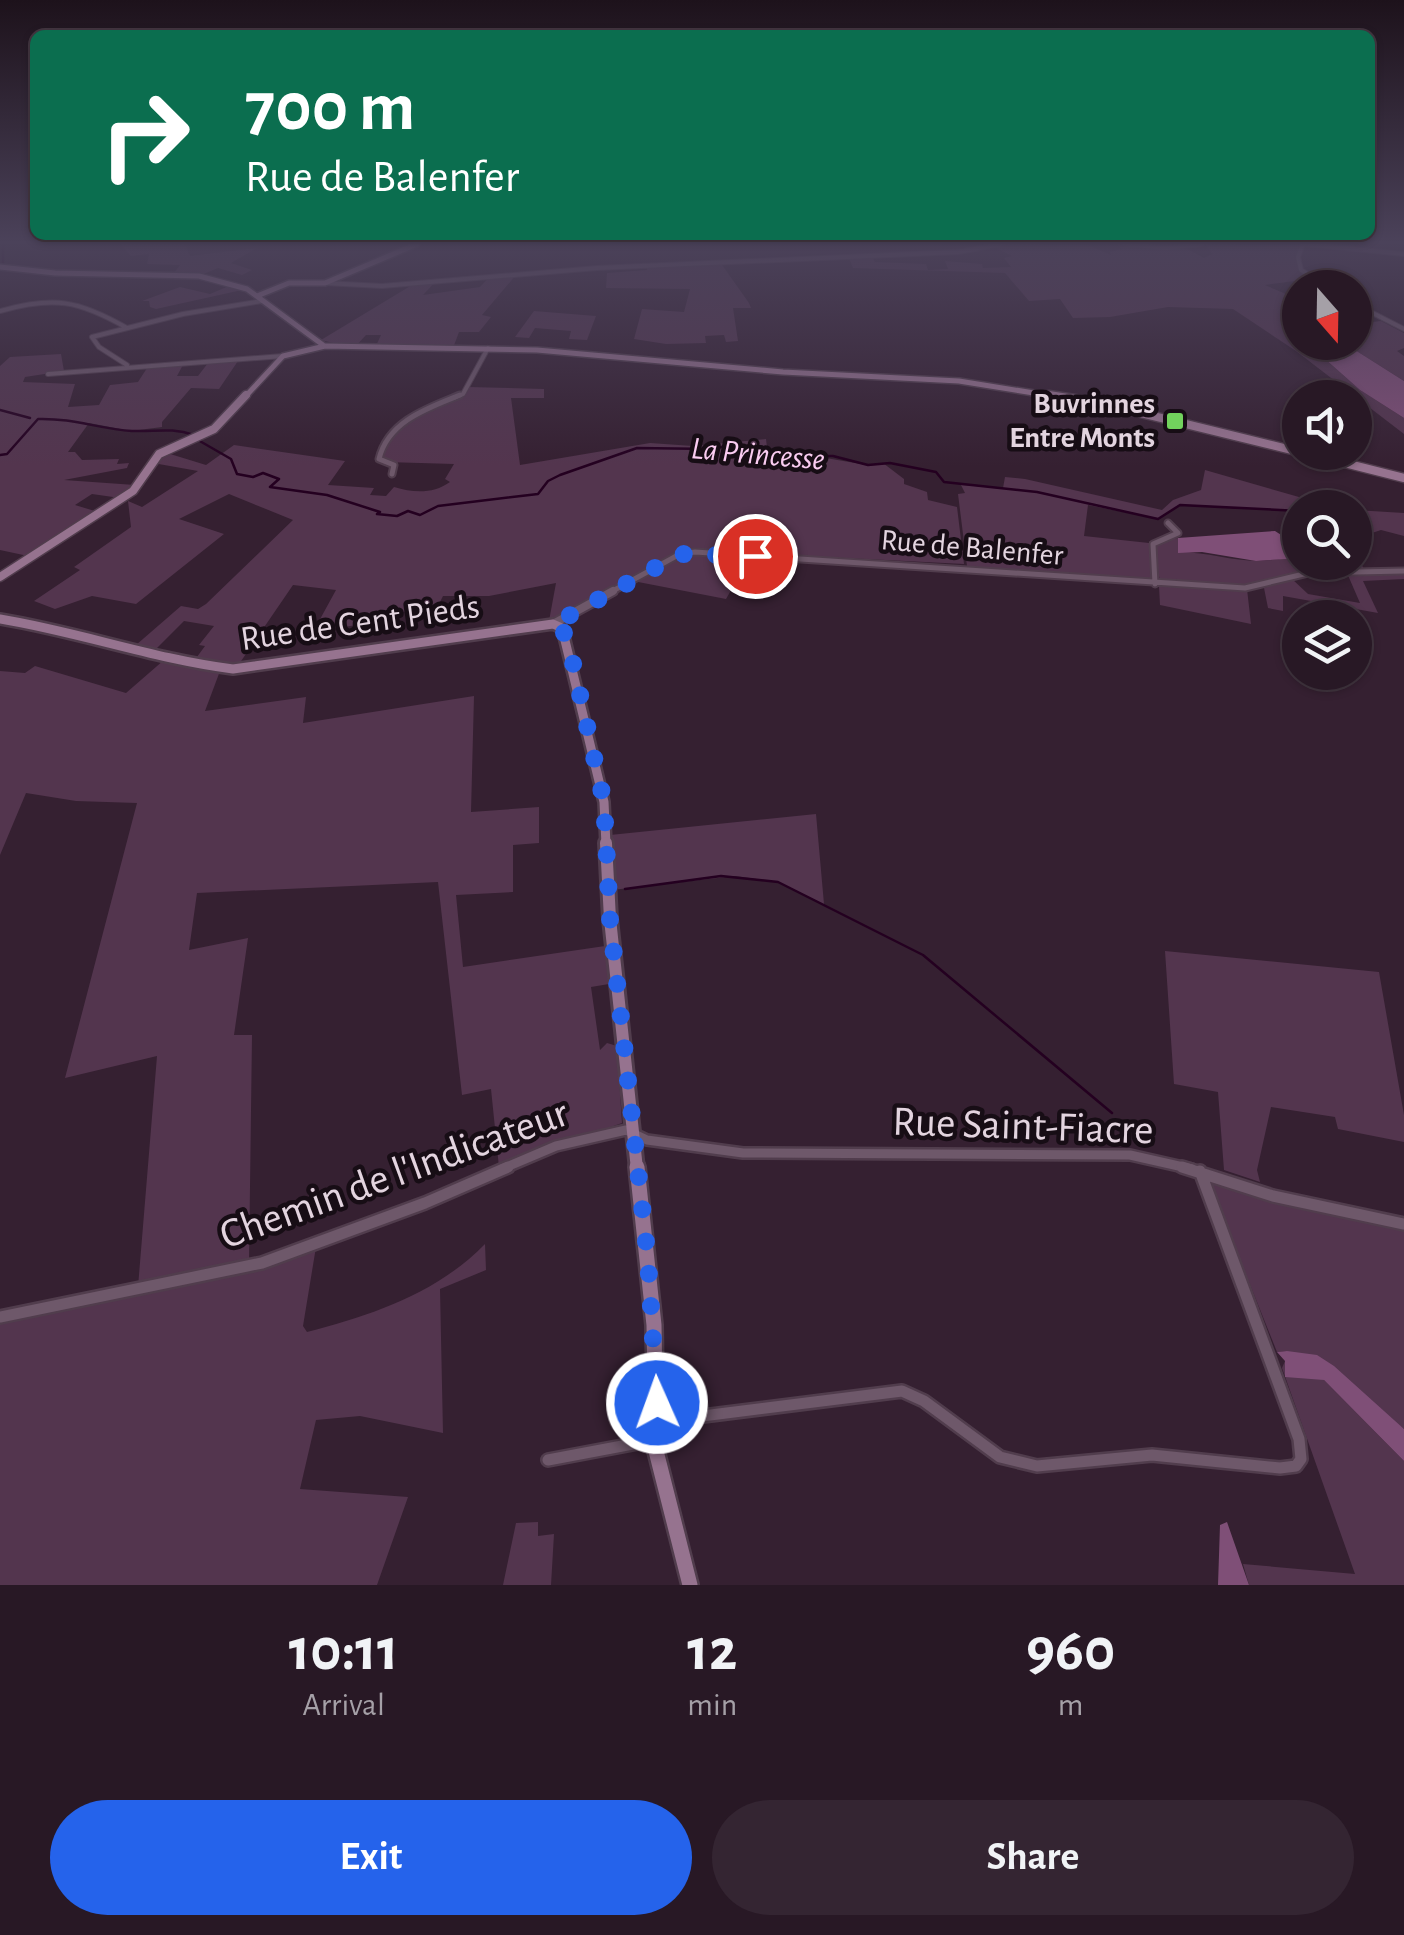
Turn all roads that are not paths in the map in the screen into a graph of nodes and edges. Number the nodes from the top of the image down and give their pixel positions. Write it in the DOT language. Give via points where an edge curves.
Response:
graph roads {
  1 [pos="108,318"];
  2 [pos="173,318"];
  3 [pos="286,318"];
  4 [pos="1376,318"];
  5 [pos="127,328"];
  6 [pos="1404,329"];
  7 [pos="325,346"];
  8 [pos="488,348"];
  9 [pos="283,356"];
  10 [pos="127,365"];
  11 [pos="48,374"];
  12 [pos="1282,448"];
  13 [pos="1372,470"];
  14 [pos="392,474"];
  15 [pos="1404,478"];
  16 [pos="1168,523"];
  17 [pos="1404,571"];
  18 [pos="0,577"];
  19 [pos="1155,584"];
  20 [pos="0,618"];
  21 [pos="554,624"];
  22 [pos="633,1134"];
  23 [pos="1200,1171"];
  24 [pos="1404,1224"];
  25 [pos="0,1317"];
  26 [pos="655,1422"];
  27 [pos="654,1440"];
  28 [pos="548,1460"];
  29 [pos="690,1585"];
  1 -- 5 [label="street"];
  2 -- 5 [label="street"];
  3 -- 7 [label="street"];
  4 -- 6 [label="street"];
  5 -- 10 [label="street" via="92,336"];
  7 -- 8 [label="street"];
  7 -- 9 [label="street"];
  8 -- 12 [label="street" via="999,386"];
  8 -- 14 [label="street" via="461,396 419,410 382,447 378,456 394,465"];
  9 -- 10 [label="street"];
  9 -- 18 [label="street" via="214,428 159,454 132,490"];
  10 -- 11 [label="street"];
  13 -- 15 [label="street"];
  16 -- 19 [label="street" via="1178,533 1153,544"];
  17 -- 19 [label="street, Rue de Balenfer" via="1308,573 1253,588"];
  19 -- 21 [label="street, Rue de Balenfer" via="690,552"];
  20 -- 21 [label="street, Rue de Cent Pieds" via="233,669"];
  21 -- 22 [label="street" via="569,645 604,802"];
  22 -- 23 [label="street, Rue Saint-Fiacre" via="773,1154 1114,1153"];
  22 -- 25 [label="street, Chemin de l'Indicateur" via="618,1131 556,1146 424,1204 262,1262"];
  22 -- 26 [label="street" via="654,1325"];
  23 -- 24 [label="street, Rue Saint-Fiacre" via="1273,1196"];
  23 -- 26 [label="street" via="1299,1439 1296,1466 1152,1455 1037,1466 1000,1457 902,1391"];
  26 -- 27 [label="street"];
  27 -- 28 [label="street"];
  27 -- 29 [label="street"];
}
